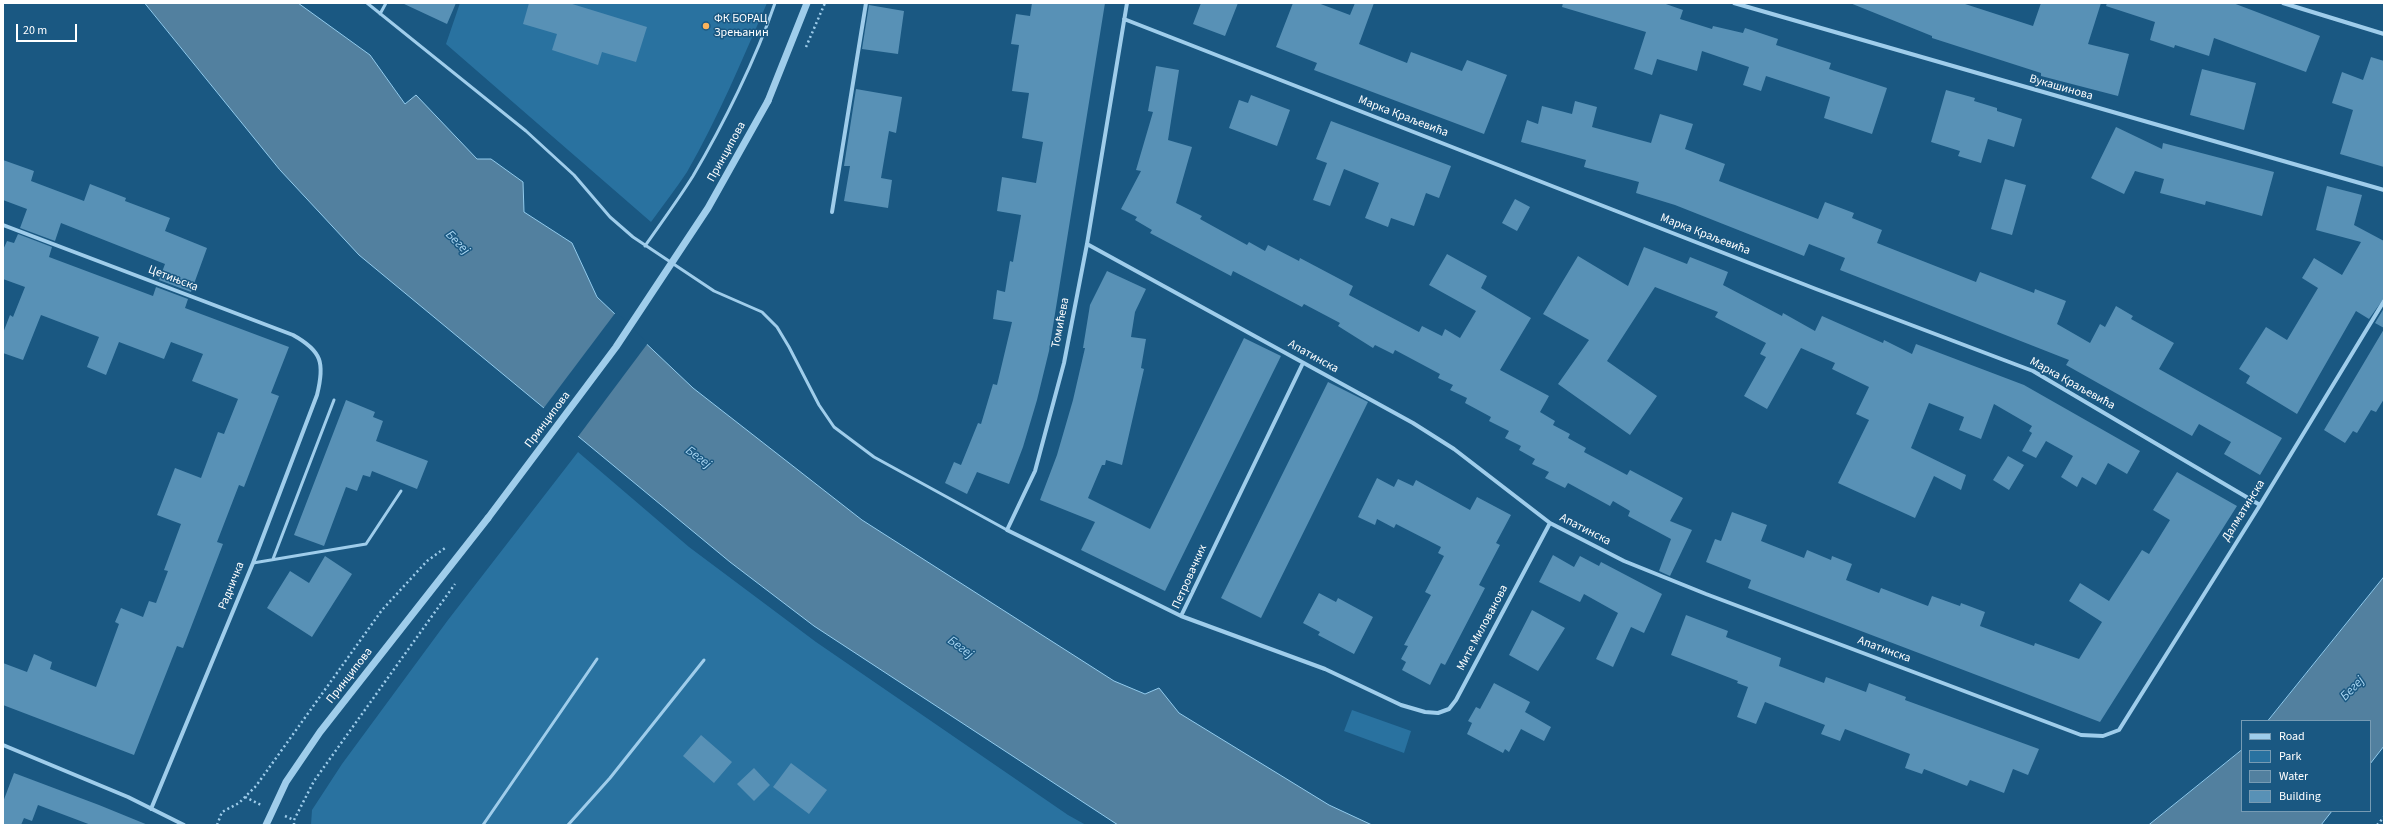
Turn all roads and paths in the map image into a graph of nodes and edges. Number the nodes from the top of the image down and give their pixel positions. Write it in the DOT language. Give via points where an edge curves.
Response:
graph roads {
  1 [pos="367,3"];
  2 [pos="386,3"];
  3 [pos="775,3"];
  4 [pos="807,3"];
  5 [pos="866,3"];
  6 [pos="1127,3"];
  7 [pos="1734,3"];
  8 [pos="2283,3"];
  9 [pos="380,14"];
  10 [pos="1124,19"];
  11 [pos="2384,34"];
  12 [pos="2384,190"];
  13 [pos="832,212"];
  14 [pos="3,225"];
  15 [pos="1087,244"];
  16 [pos="645,246"];
  17 [pos="2384,301"];
  18 [pos="1303,363"];
  19 [pos="321,368"];
  20 [pos="334,400"];
  21 [pos="401,491"];
  22 [pos="2260,505"];
  23 [pos="1550,524"];
  24 [pos="1007,530"];
  25 [pos="452,544"];
  26 [pos="273,559"];
  27 [pos="253,563"];
  28 [pos="458,578"];
  29 [pos="1181,616"];
  30 [pos="597,659"];
  31 [pos="704,660"];
  32 [pos="1415,709"];
  33 [pos="2119,730"];
  34 [pos="3,746"];
  35 [pos="151,809"];
  36 [pos="2384,817"];
  37 [pos="184,825"];
  38 [pos="217,825"];
  39 [pos="266,825"];
  40 [pos="294,825"];
  41 [pos="483,825"];
  42 [pos="568,825"];
  43 [pos="2377,825"];
  1 -- 9 [label="lane"];
  2 -- 9 [label="lane"];
  3 -- 16 [label="lane" via="747,70 706,152 693,176"];
  4 -- 39 [label="street, Принципова, bridge" via="768,101 708,208 616,347 488,518 320,732 286,782"];
  5 -- 13 [label="street"];
  6 -- 10 [label="street, Томићева"];
  7 -- 12 [label="street, Вукашинова"];
  8 -- 11 [label="street"];
  9 -- 16 [label="lane" via="526,131 574,175 610,217"];
  10 -- 15 [label="street, Томићева"];
  10 -- 22 [label="street, Марка Краљевића" via="2033,371"];
  14 -- 19 [label="street, Цетињска" via="293,335 311,345"];
  15 -- 18 [label="street, Апатинска"];
  15 -- 24 [label="street, Томићева" via="1064,363 1035,471"];
  16 -- 24 [label="lane" via="714,291 762,312 777,327 830,422 851,441 874,457"];
  17 -- 22 [label="street, Далматинска"];
  18 -- 23 [label="street, Апатинска" via="1419,426 1454,449"];
  18 -- 29 [label="street, Петровачких"];
  19 -- 27 [label="street, Радничка" via="317,395"];
  20 -- 26 [label="lane"];
  21 -- 26 [label="lane" via="366,544"];
  22 -- 33 [label="street, Далматинска"];
  23 -- 32 [label="street, Мите Милованова" via="1453,705 1438,713"];
  23 -- 33 [label="street, Апатинска" via="1660,577 2081,735 2103,736"];
  24 -- 29 [label="street"];
  25 -- 38 [label="path" via="427,561 382,610 256,786 239,803 222,812"];
  26 -- 27 [label="lane"];
  27 -- 35 [label="street, Радничка"];
  28 -- 40 [label="path" via="452,591 314,781 294,820"];
  29 -- 32 [label="street, Петровачких" via="1325,670"];
  30 -- 41 [label="lane"];
  31 -- 42 [label="lane" via="610,778"];
  34 -- 35 [label="street" via="128,797"];
  35 -- 37 [label="street"];
  36 -- 43 [label="path"];
}
